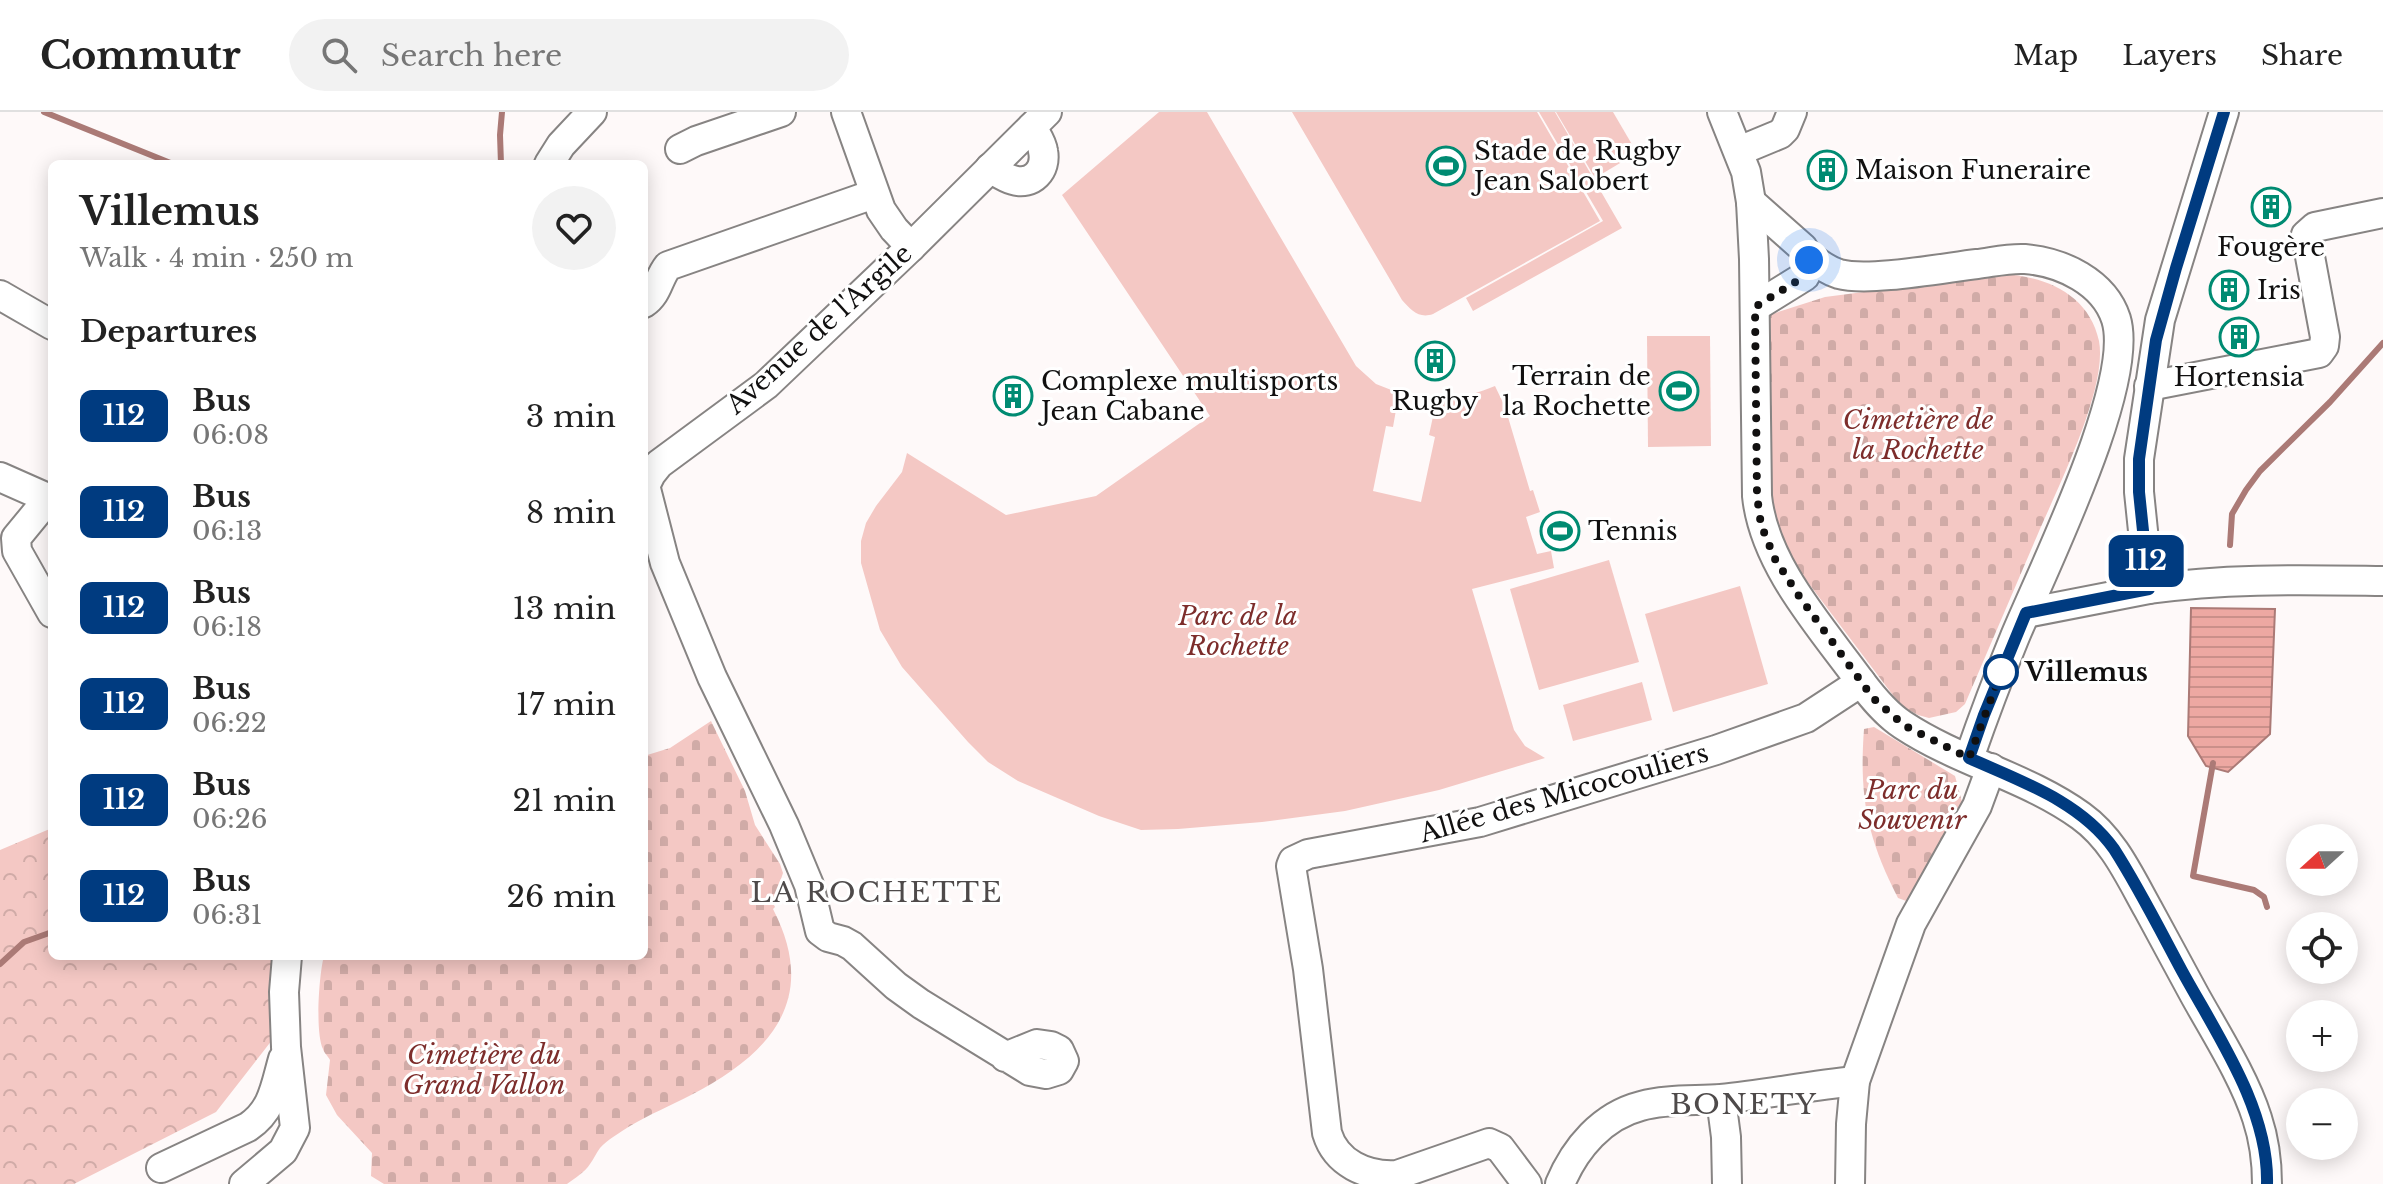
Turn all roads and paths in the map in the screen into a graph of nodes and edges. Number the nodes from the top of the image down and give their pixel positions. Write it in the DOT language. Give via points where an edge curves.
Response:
graph roads {
  1 [pos="592,112"];
  2 [pos="781,112"];
  3 [pos="846,112"];
  4 [pos="1722,112"];
  5 [pos="1792,112"];
  6 [pos="2224,112"];
  7 [pos="1040,120"];
  8 [pos="680,149"];
  9 [pos="1739,151"];
  10 [pos="552,160"];
  11 [pos="990,168"];
  12 [pos="874,194"];
  13 [pos="1751,202"];
  14 [pos="2383,213"];
  15 [pos="911,247"];
  16 [pos="1808,255"];
  17 [pos="0,295"];
  18 [pos="648,300"];
  19 [pos="1755,307"];
  20 [pos="48,323"];
  21 [pos="2149,386"];
  22 [pos="0,477"];
  23 [pos="648,482"];
  24 [pos="648,498"];
  25 [pos="48,499"];
  26 [pos="48,502"];
  27 [pos="2383,581"];
  28 [pos="2149,589"];
  29 [pos="48,606"];
  30 [pos="2026,613"];
  31 [pos="1861,682"];
  32 [pos="1980,763"];
  33 [pos="287,960"];
  34 [pos="286,1047"];
  35 [pos="1005,1057"];
  36 [pos="1855,1081"];
  37 [pos="1721,1099"];
  38 [pos="161,1168"];
  39 [pos="244,1184"];
  40 [pos="1527,1184"];
  41 [pos="1560,1184"];
  42 [pos="1727,1184"];
  43 [pos="1850,1184"];
  44 [pos="2267,1184"];
  1 -- 10 [label="street"];
  2 -- 8 [label="street"];
  3 -- 12 [label="street"];
  4 -- 9 [label="street"];
  5 -- 9 [label="street" via="1783,132"];
  6 -- 21 [label="street" via="2160,320"];
  7 -- 11 [label="street, Avenue de l'Argile"];
  7 -- 11 [label="street, Avenue de l'Argile" via="1044,158 1036,177 1011,180"];
  9 -- 13 [label="street"];
  11 -- 15 [label="street, Avenue de l'Argile"];
  12 -- 15 [label="street" via="887,221"];
  12 -- 18 [label="street" via="668,266"];
  13 -- 16 [label="street"];
  13 -- 19 [label="street"];
  14 -- 21 [label="street" via="2315,227 2306,235 2326,341 2319,353"];
  15 -- 23 [label="street, Avenue de l'Argile" via="766,385 659,464"];
  16 -- 19 [label="street" via="1805,276"];
  16 -- 30 [label="street" via="1831,271 1858,276 2038,261 2085,279 2109,305 2118,330 2112,384 2091,456"];
  17 -- 20 [label="street"];
  19 -- 31 [label="street" via="1761,525 1787,577"];
  21 -- 28 [label="street" via="2139,459"];
  22 -- 25 [label="street"];
  24 -- 35 [label="street" via="665,563 712,677 784,825 809,885 820,931 852,946 896,986"];
  26 -- 29 [label="street" via="15,543"];
  27 -- 28 [label="street" via="2256,579"];
  28 -- 30 [label="street"];
  30 -- 32 [label="street" via="1984,715"];
  31 -- 32 [label="street" via="1905,726"];
  31 -- 40 [label="street, Allée des Micocouliers" via="1806,718 1716,750 1480,822 1293,861 1327,1133 1337,1153 1359,1168 1397,1175 1489,1143 1500,1148"];
  32 -- 36 [label="street" via="1977,806 1911,924"];
  32 -- 44 [label="street" via="2059,801 2094,826 2114,849 2254,1109"];
  33 -- 34 [label="street"];
  34 -- 38 [label="street" via="270,1104 260,1119"];
  34 -- 39 [label="street" via="293,1135 283,1151"];
  36 -- 37 [label="street"];
  36 -- 43 [label="street"];
  37 -- 41 [label="street" via="1642,1106 1617,1116 1577,1151"];
  37 -- 42 [label="street"];
}
